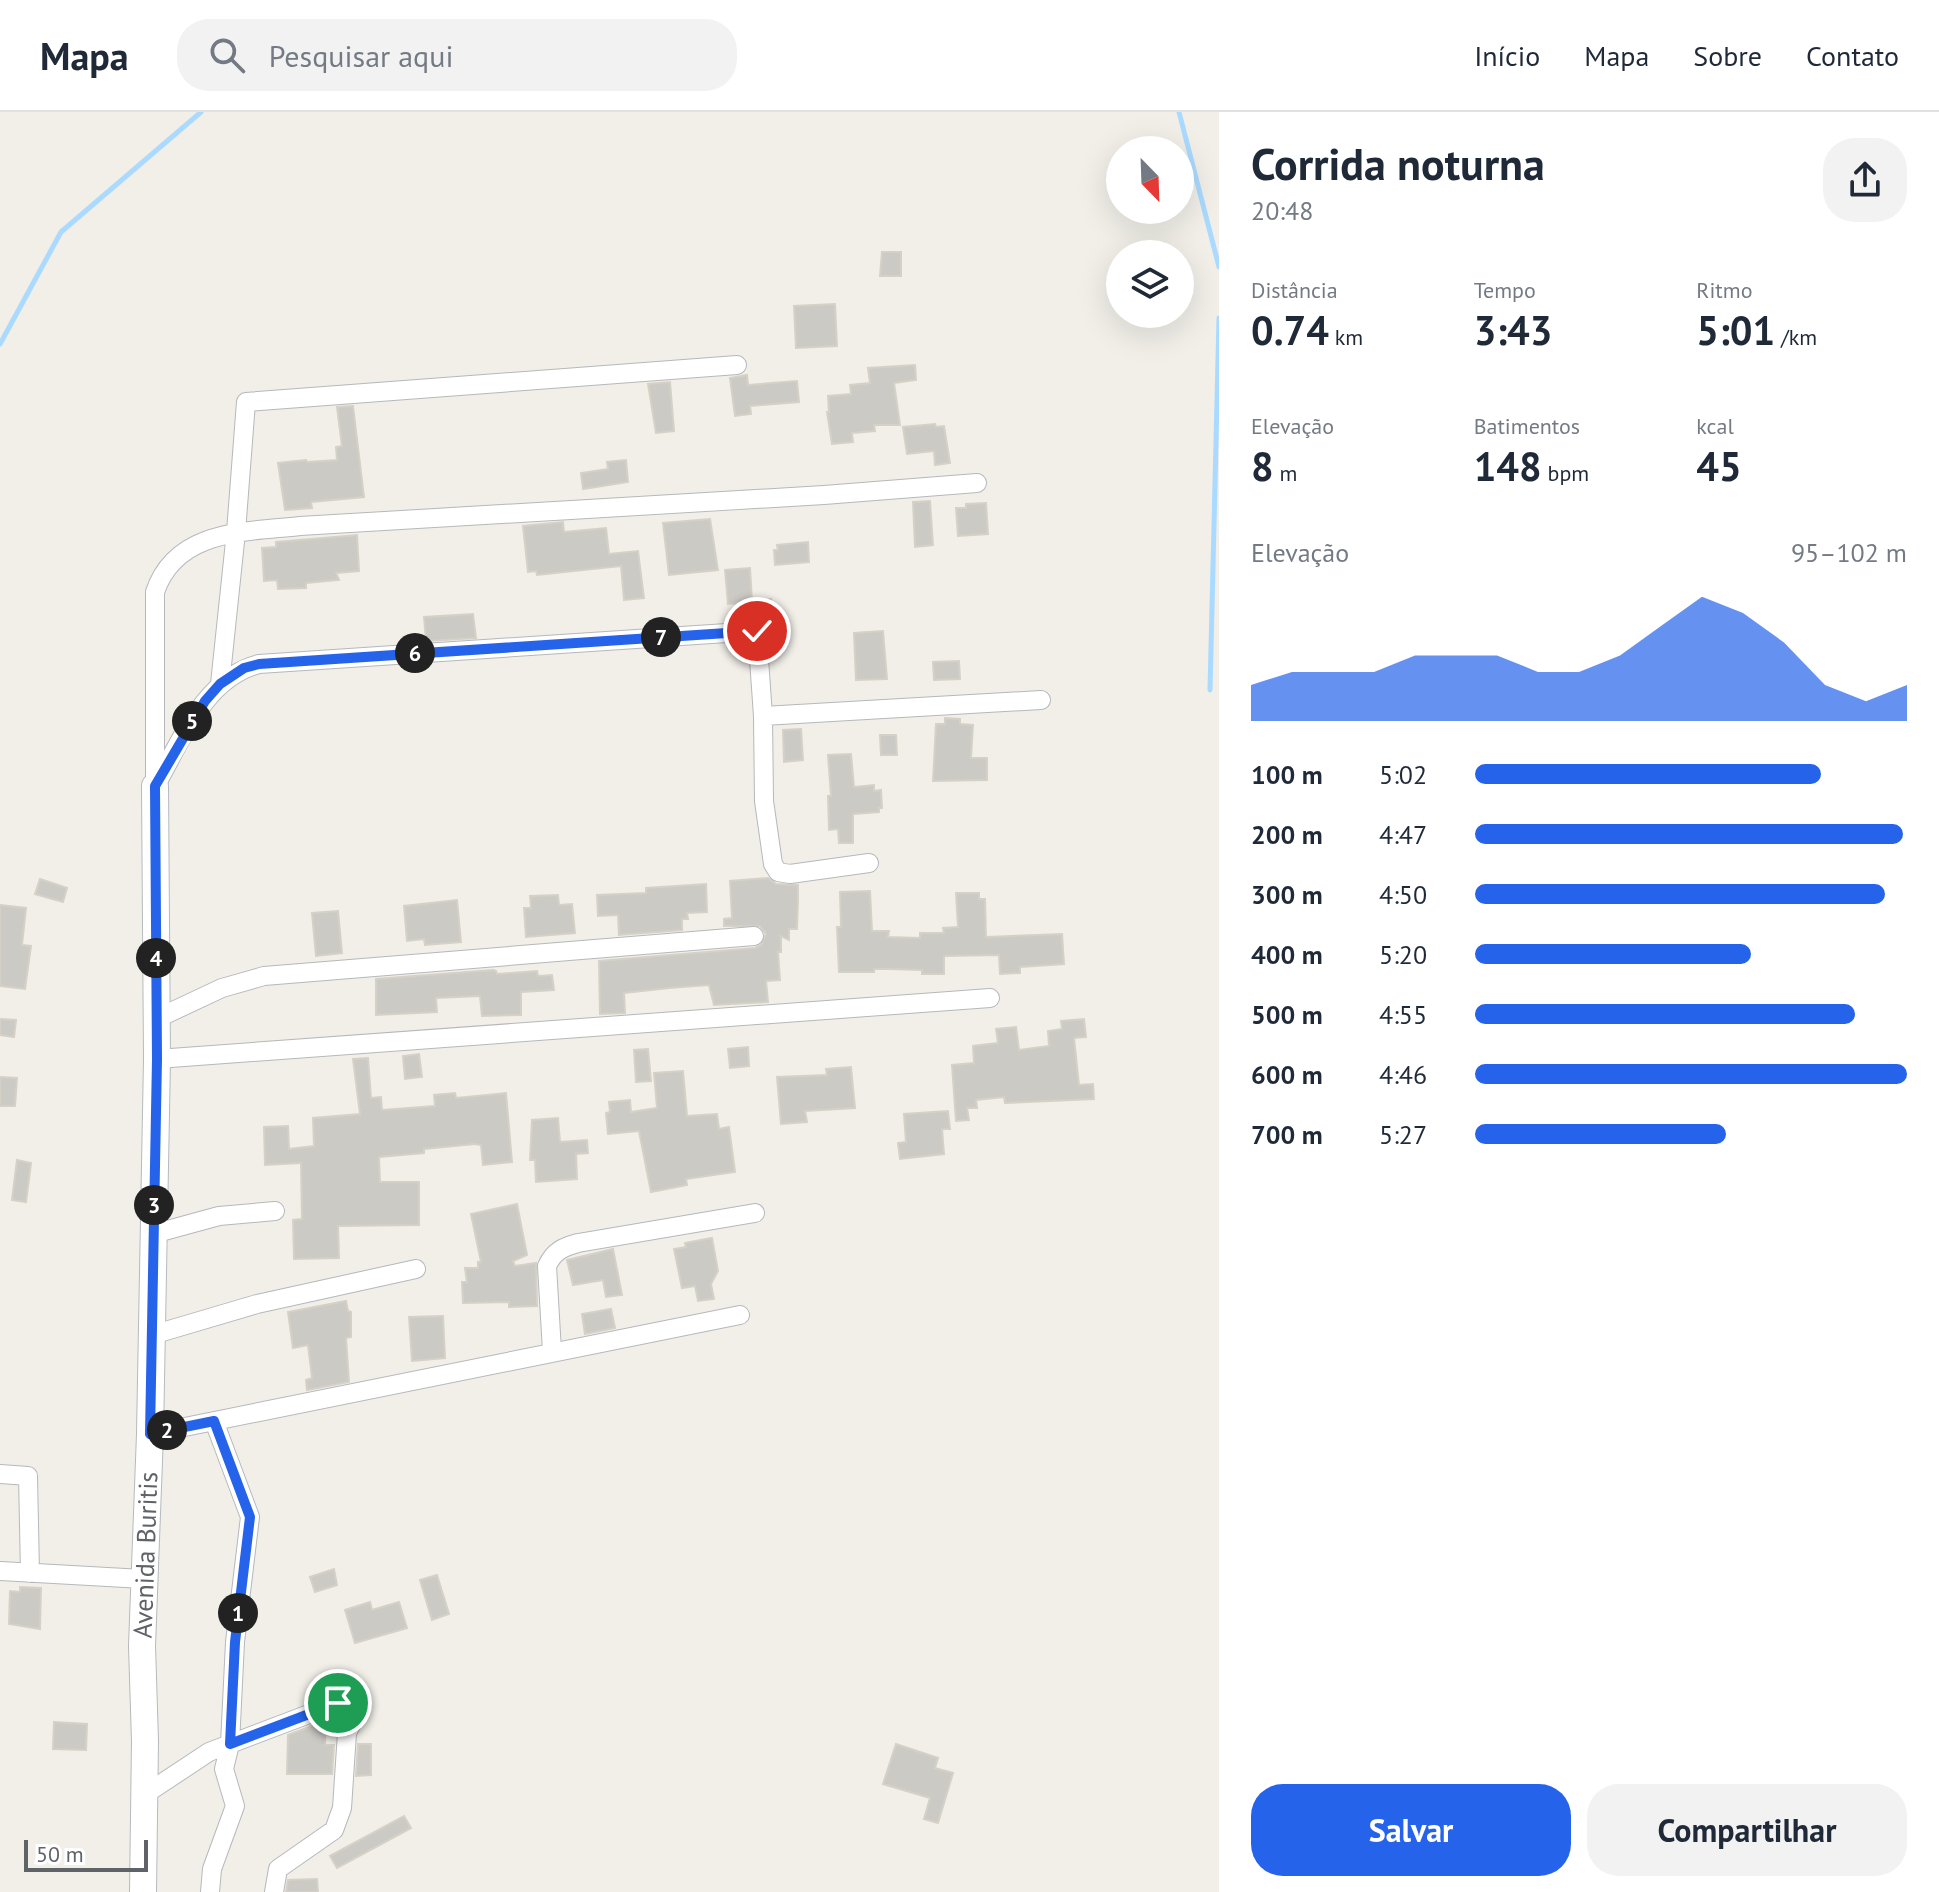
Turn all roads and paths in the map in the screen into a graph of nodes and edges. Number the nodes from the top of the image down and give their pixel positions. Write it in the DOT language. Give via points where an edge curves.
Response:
graph roads {
  1 [pos="737,365"];
  2 [pos="977,483"];
  3 [pos="236,532"];
  4 [pos="220,684"];
  5 [pos="1041,700"];
  6 [pos="763,716"];
  7 [pos="155,786"];
  8 [pos="869,863"];
  9 [pos="754,936"];
  10 [pos="990,998"];
  11 [pos="156,1019"];
  12 [pos="157,1059"];
  13 [pos="275,1211"];
  14 [pos="755,1213"];
  15 [pos="153,1234"];
  16 [pos="416,1269"];
  17 [pos="740,1315"];
  18 [pos="152,1335"];
  19 [pos="552,1351"];
  20 [pos="214,1421"];
  21 [pos="150,1434"];
  22 [pos="0,1474"];
  23 [pos="0,1571"];
  24 [pos="30,1573"];
  25 [pos="143,1579"];
  26 [pos="230,1744"];
  27 [pos="144,1795"];
  28 [pos="143,1892"];
  29 [pos="210,1892"];
  30 [pos="274,1892"];
  1 -- 3 [label="street" via="246,402"];
  2 -- 3 [label="street"];
  3 -- 4 [label="street"];
  3 -- 7 [label="street" via="184,552 161,575 155,592"];
  4 -- 6 [label="street" via="259,664 757,631"];
  4 -- 7 [label="street"];
  5 -- 6 [label="street"];
  6 -- 8 [label="street" via="764,801 778,872"];
  7 -- 11 [label="street, Avenida Buritis"];
  9 -- 11 [label="street" via="264,976 222,988"];
  10 -- 12 [label="street"];
  11 -- 12 [label="street, Avenida Buritis"];
  12 -- 15 [label="street, Avenida Buritis"];
  13 -- 15 [label="street" via="219,1216"];
  14 -- 19 [label="street" via="562,1248 547,1266"];
  15 -- 18 [label="street, Avenida Buritis"];
  16 -- 18 [label="street" via="257,1304"];
  17 -- 19 [label="street"];
  18 -- 21 [label="street, Avenida Buritis"];
  19 -- 20 [label="street"];
  20 -- 21 [label="street"];
  20 -- 26 [label="street" via="250,1517"];
  21 -- 25 [label="street, Avenida Buritis"];
  22 -- 24 [label="street" via="28,1476"];
  23 -- 24 [label="street"];
  24 -- 25 [label="street"];
  25 -- 27 [label="street, Avenida Buritis"];
  26 -- 27 [label="street"];
  26 -- 29 [label="street" via="224,1769 235,1806 212,1869"];
  26 -- 30 [label="street" via="338,1703 358,1706 347,1733 342,1808 334,1830 278,1869"];
  27 -- 28 [label="street, Avenida Buritis"];
}
